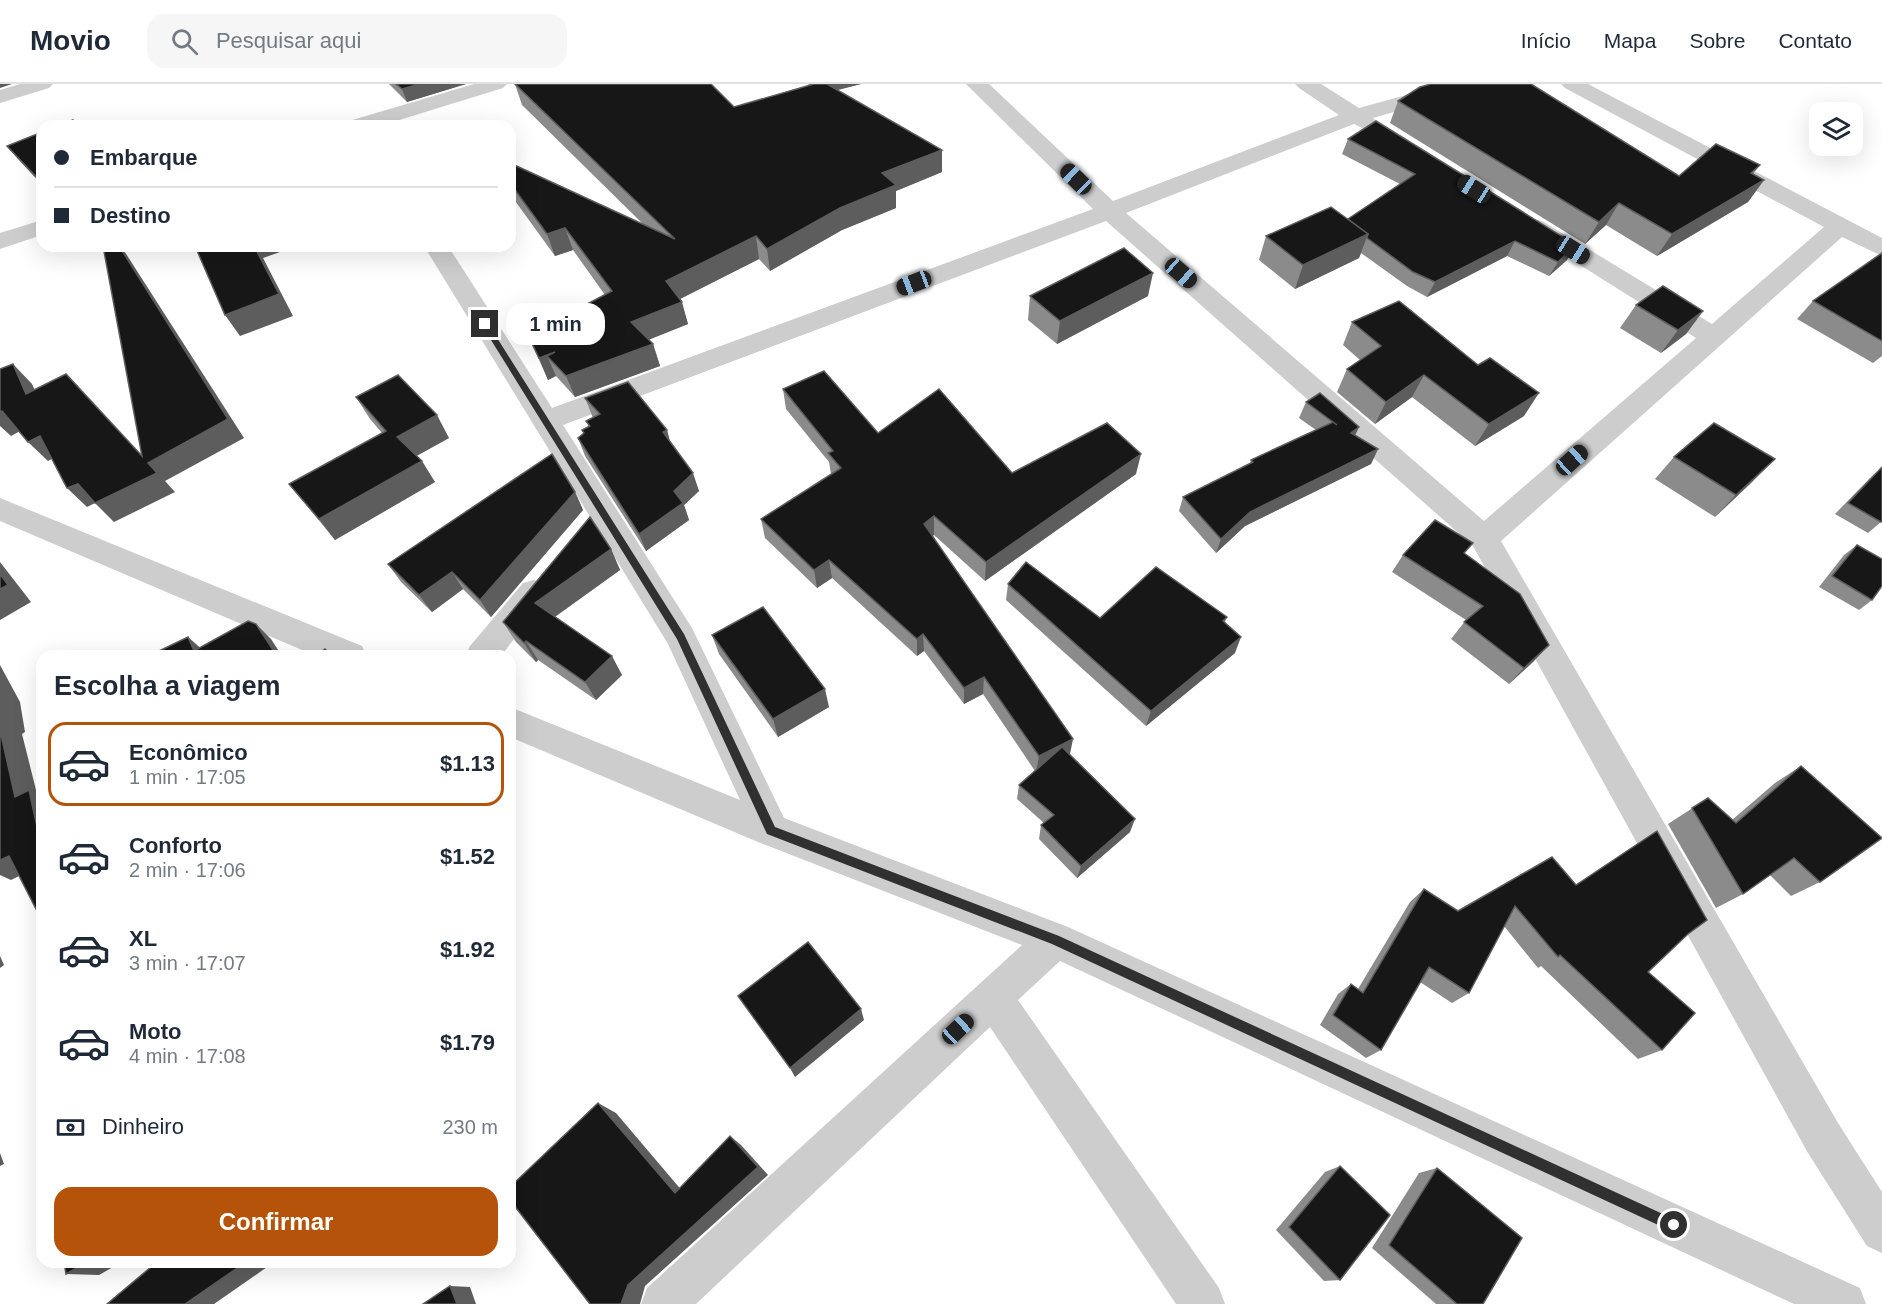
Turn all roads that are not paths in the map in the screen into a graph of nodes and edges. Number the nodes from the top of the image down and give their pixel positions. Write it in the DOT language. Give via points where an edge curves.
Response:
graph roads {
  1 [pos="42,84"];
  2 [pos="496,84"];
  3 [pos="977,84"];
  4 [pos="1306,84"];
  5 [pos="1470,84"];
  6 [pos="1572,84"];
  7 [pos="0,97"];
  8 [pos="1355,116"];
  9 [pos="379,120"];
  10 [pos="1386,135"];
  11 [pos="1109,210"];
  12 [pos="1518,216"];
  13 [pos="1840,226"];
  14 [pos="36,230"];
  15 [pos="0,241"];
  16 [pos="1882,248"];
  17 [pos="440,252"];
  18 [pos="1712,336"];
  19 [pos="545,421"];
  20 [pos="0,509"];
  21 [pos="1484,538"];
  22 [pos="549,574"];
  23 [pos="337,650"];
  24 [pos="486,650"];
  25 [pos="516,724"];
  26 [pos="771,830"];
  27 [pos="1055,940"];
  28 [pos="993,997"];
  29 [pos="1882,1231"];
  30 [pos="663,1304"];
  31 [pos="1203,1304"];
  32 [pos="1844,1304"];
  1 -- 7 [label="street"];
  2 -- 9 [label="street"];
  3 -- 11 [label="street"];
  4 -- 8 [label="street"];
  5 -- 8 [label="street"];
  6 -- 13 [label="street"];
  8 -- 10 [label="street"];
  8 -- 11 [label="street"];
  11 -- 19 [label="street"];
  11 -- 21 [label="street"];
  12 -- 18 [label="street"];
  13 -- 16 [label="street"];
  13 -- 18 [label="street"];
  14 -- 15 [label="street"];
  17 -- 19 [label="street"];
  18 -- 21 [label="street"];
  19 -- 26 [label="street" via="594,520 681,637"];
  20 -- 23 [label="street"];
  21 -- 29 [label="street" via="1823,1138"];
  22 -- 24 [label="street"];
  25 -- 26 [label="street"];
  26 -- 27 [label="street"];
  27 -- 28 [label="street"];
  27 -- 32 [label="street"];
  28 -- 30 [label="street"];
  28 -- 31 [label="street"];
}
